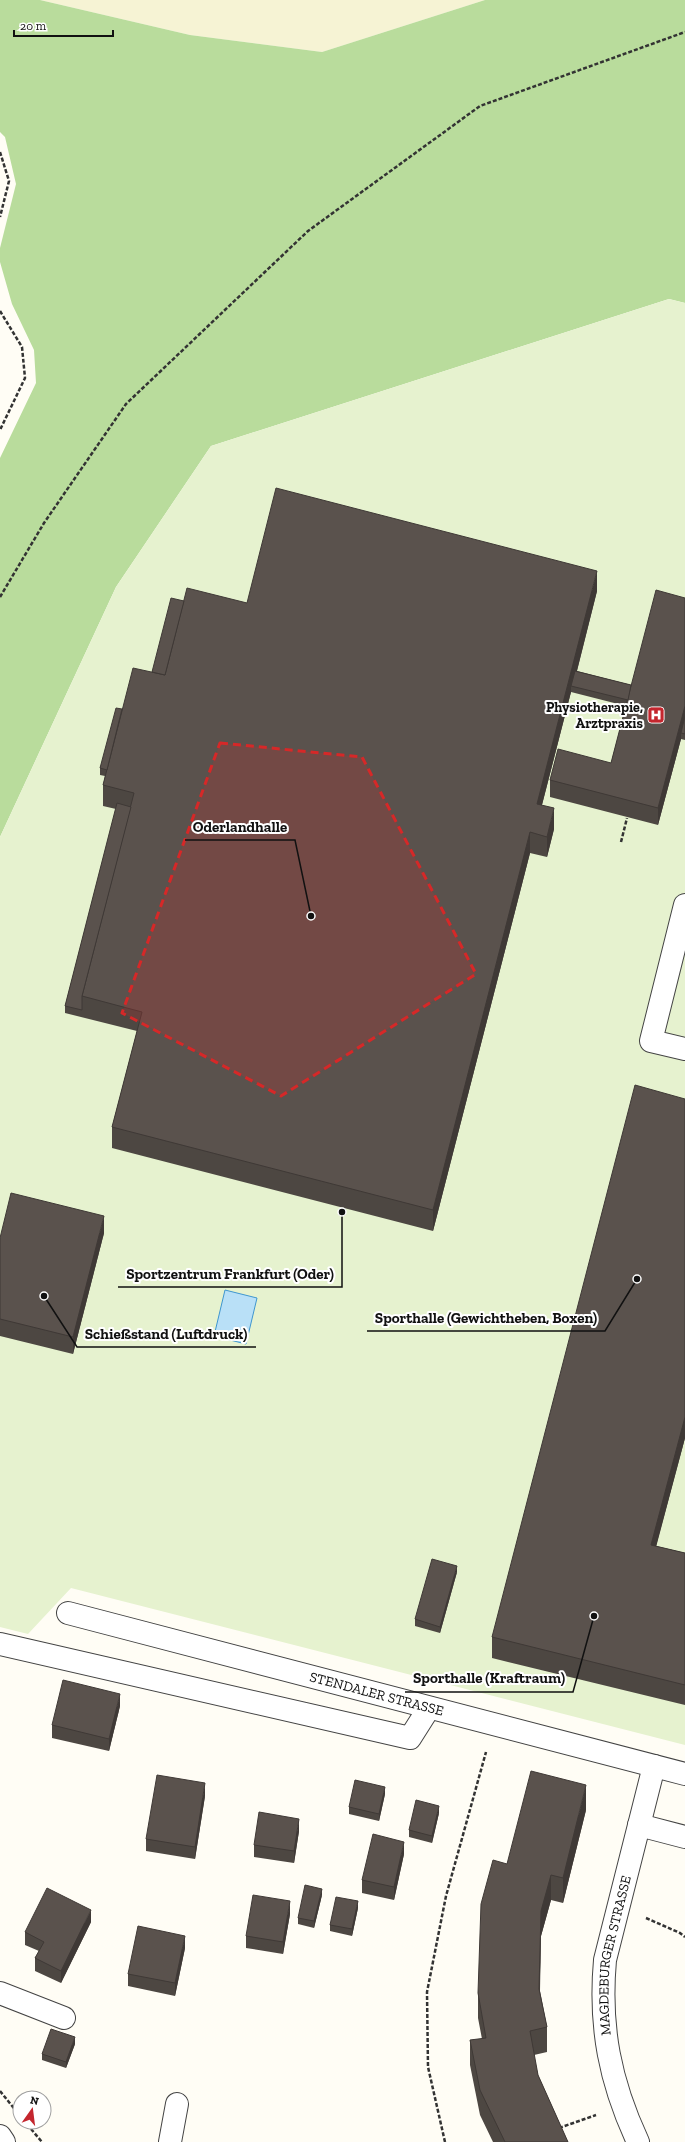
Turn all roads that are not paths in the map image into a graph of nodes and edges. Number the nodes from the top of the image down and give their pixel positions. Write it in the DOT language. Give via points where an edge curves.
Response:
graph roads {
  1 [pos="685,905"];
  2 [pos="685,1049"];
  3 [pos="68,1613"];
  4 [pos="0,1644"];
  5 [pos="430,1708"];
  6 [pos="654,1766"];
  7 [pos="685,1774"];
  8 [pos="639,1825"];
  9 [pos="685,1837"];
  10 [pos="0,1993"];
  11 [pos="64,2018"];
  12 [pos="177,2104"];
  13 [pos="0,2136"];
  14 [pos="4,2142"];
  15 [pos="170,2142"];
  16 [pos="638,2142"];
  1 -- 2 [label="street" via="651,1041"];
  3 -- 5 [label="street, STENDALER STRASSE"];
  4 -- 5 [label="street" via="410,1738"];
  5 -- 6 [label="street, STENDALER STRASSE"];
  6 -- 7 [label="street, STENDALER STRASSE"];
  6 -- 8 [label="street, MAGDEBURGER STRASSE"];
  8 -- 9 [label="street"];
  8 -- 16 [label="street, MAGDEBURGER STRASSE" via="605,1960 602,1993 606,2046 622,2107"];
  10 -- 11 [label="street"];
  12 -- 15 [label="street"];
  13 -- 14 [label="street"];
}
